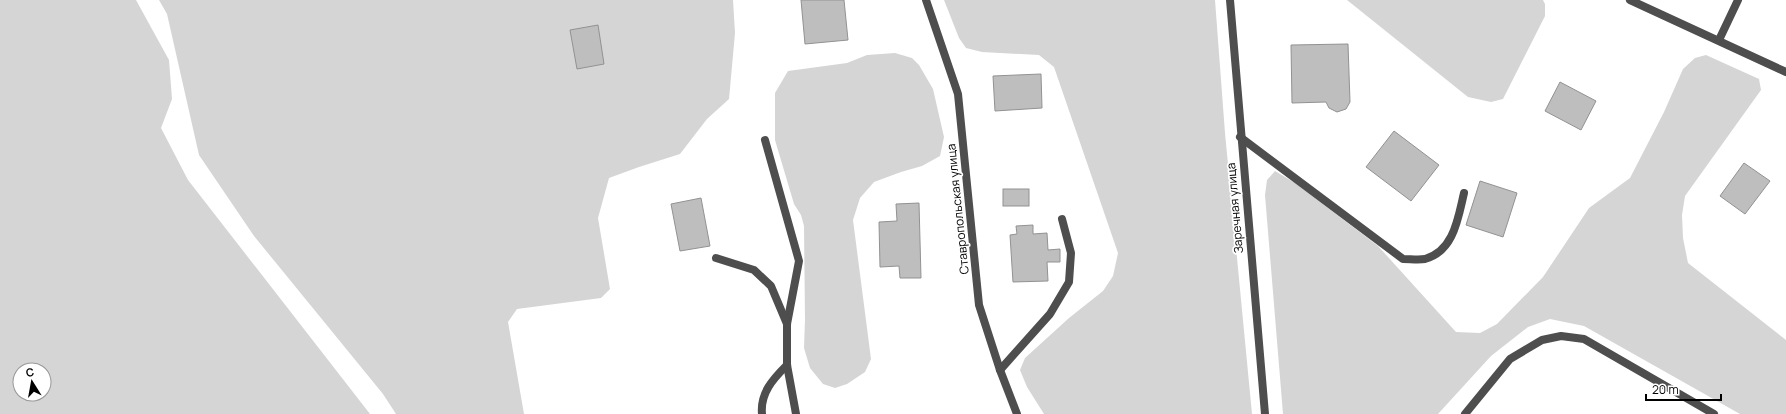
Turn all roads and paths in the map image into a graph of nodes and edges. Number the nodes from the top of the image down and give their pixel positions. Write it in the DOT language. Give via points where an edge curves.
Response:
graph roads {
  1 [pos="926,0"];
  2 [pos="1230,0"];
  3 [pos="1630,0"];
  4 [pos="1738,0"];
  5 [pos="1719,40"];
  6 [pos="1786,72"];
  7 [pos="1240,137"];
  8 [pos="765,140"];
  9 [pos="1464,193"];
  10 [pos="1062,219"];
  11 [pos="716,258"];
  12 [pos="787,324"];
  13 [pos="788,365"];
  14 [pos="1000,370"];
  15 [pos="762,414"];
  16 [pos="796,414"];
  17 [pos="1016,414"];
  18 [pos="1265,414"];
  19 [pos="1465,414"];
  20 [pos="1714,414"];
  1 -- 14 [label="street, Ставропольская улица" via="958,94 980,305"];
  2 -- 7 [label="street, Заречная улица"];
  3 -- 5 [label="street"];
  4 -- 5 [label="street"];
  5 -- 6 [label="street"];
  7 -- 9 [label="street" via="1403,259 1425,259 1441,251 1454,232"];
  7 -- 18 [label="street, Заречная улица"];
  8 -- 12 [label="street" via="799,261"];
  10 -- 14 [label="street" via="1071,253 1069,282 1050,314"];
  11 -- 12 [label="street" via="754,270 771,286"];
  12 -- 13 [label="street"];
  13 -- 15 [label="street" via="771,381 761,405"];
  13 -- 16 [label="street"];
  14 -- 17 [label="street, Ставропольская улица"];
  19 -- 20 [label="street" via="1510,359 1542,340 1561,336 1584,340"];
}
